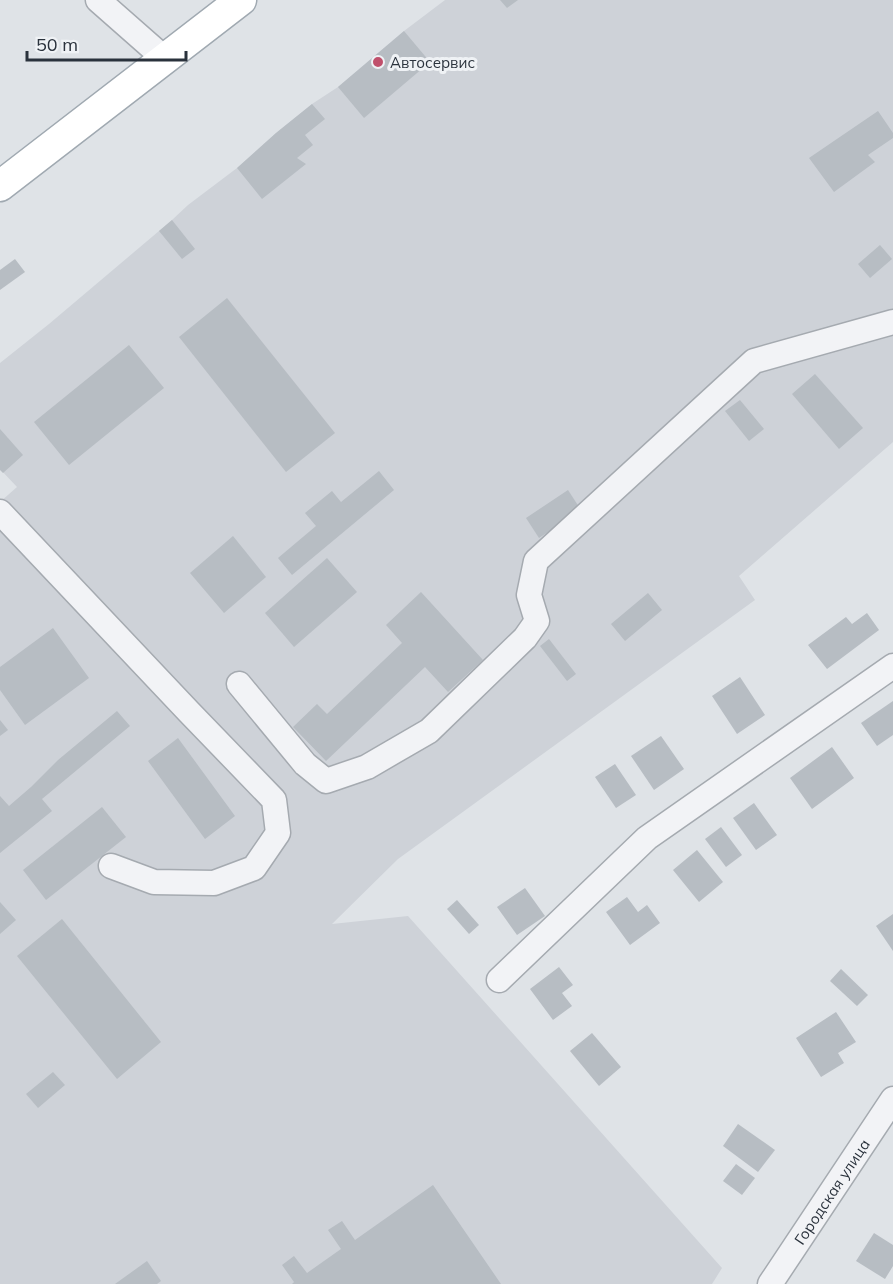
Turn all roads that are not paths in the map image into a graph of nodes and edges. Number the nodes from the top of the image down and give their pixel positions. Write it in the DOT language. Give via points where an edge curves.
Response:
graph roads {
  1 [pos="98,0"];
  2 [pos="241,0"];
  3 [pos="165,59"];
  4 [pos="0,186"];
  5 [pos="893,322"];
  6 [pos="0,512"];
  7 [pos="893,666"];
  8 [pos="238,684"];
  9 [pos="111,866"];
  10 [pos="499,980"];
  11 [pos="893,1099"];
  12 [pos="770,1284"];
  1 -- 3 [label="street"];
  2 -- 3 [label="main road"];
  3 -- 4 [label="main road"];
  5 -- 8 [label="street" via="754,361 536,561 529,594 537,621 525,638 429,731 367,767 326,781 305,764"];
  6 -- 9 [label="street" via="274,800 278,833 254,868 214,883 154,882"];
  7 -- 10 [label="street" via="647,838"];
  11 -- 12 [label="street, Городская улица"];
}
